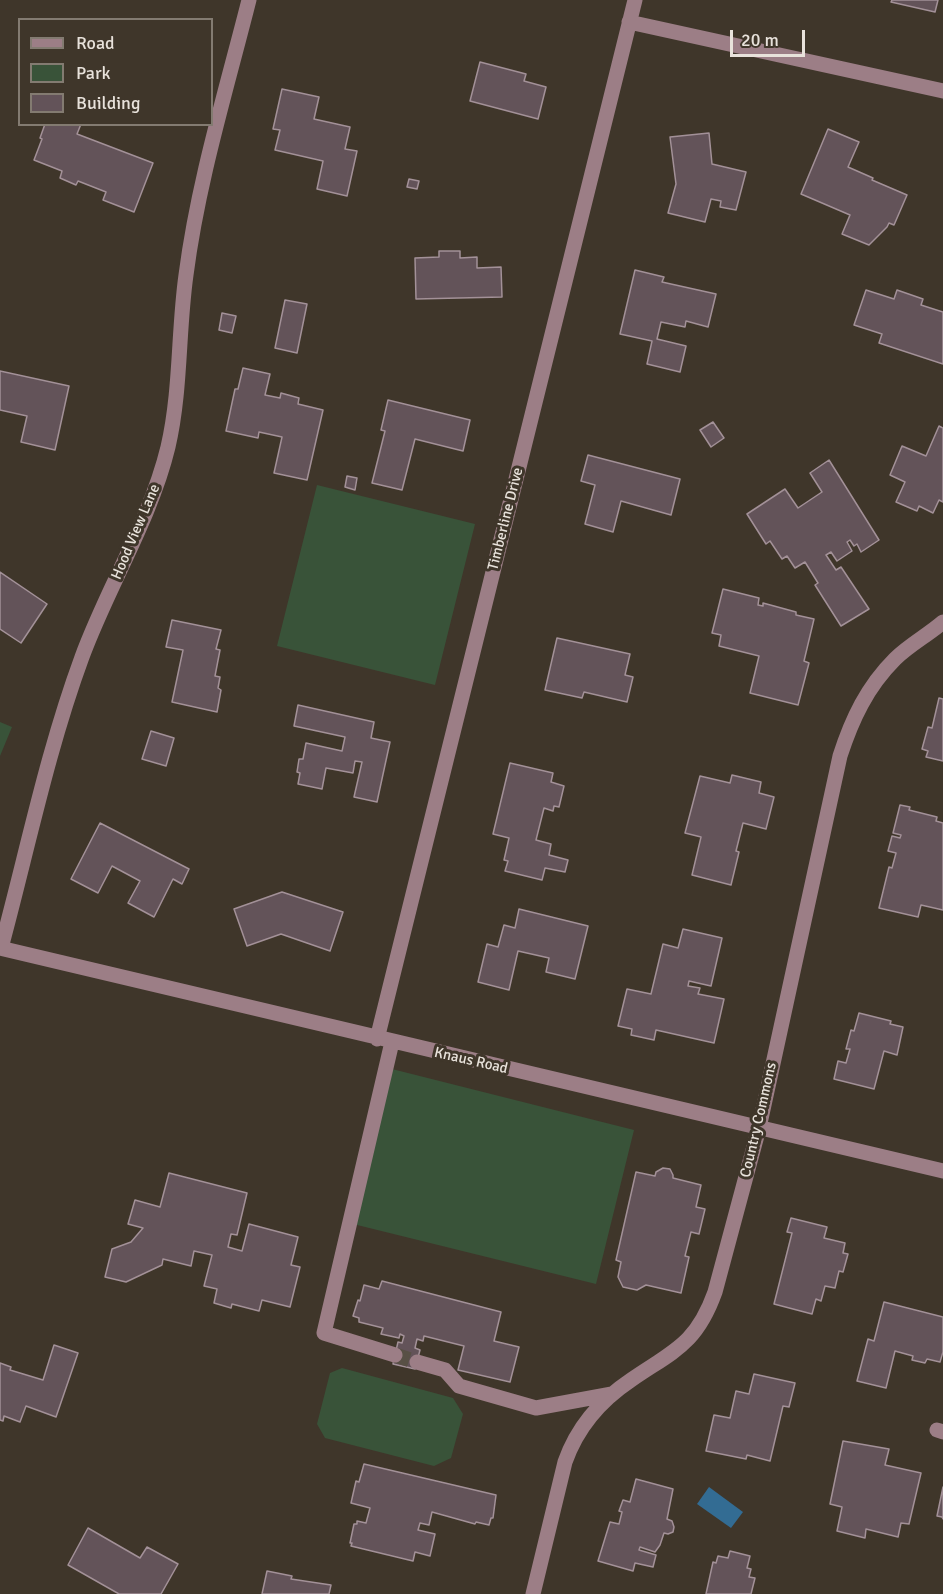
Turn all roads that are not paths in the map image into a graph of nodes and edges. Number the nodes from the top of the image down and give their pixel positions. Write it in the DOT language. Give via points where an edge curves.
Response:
graph roads {
  1 [pos="249,0"];
  2 [pos="634,0"];
  3 [pos="629,22"];
  4 [pos="943,91"];
  5 [pos="943,622"];
  6 [pos="1,948"];
  7 [pos="384,1040"];
  8 [pos="759,1128"];
  9 [pos="943,1171"];
  10 [pos="395,1355"];
  11 [pos="417,1362"];
  12 [pos="612,1394"];
  13 [pos="533,1594"];
  1 -- 6 [label="street, Hood View Lane" via="198,202 186,274 177,393 168,445 148,511 81,659"];
  2 -- 3 [label="street, Timberline Drive"];
  3 -- 4 [label="street"];
  3 -- 7 [label="street, Timberline Drive"];
  5 -- 8 [label="street, Country Commons" via="896,658 869,690 851,723 840,756"];
  6 -- 7 [label="street, Knaus Road"];
  7 -- 8 [label="street, Knaus Road"];
  7 -- 10 [label="street, Timberline Drive" via="324,1333"];
  8 -- 9 [label="street, Knaus Road"];
  8 -- 12 [label="street, Country Commons" via="707,1313 680,1348"];
  11 -- 12 [label="street" via="445,1370 459,1386 536,1408"];
  12 -- 13 [label="street, Country Commons" via="573,1441"];
}
